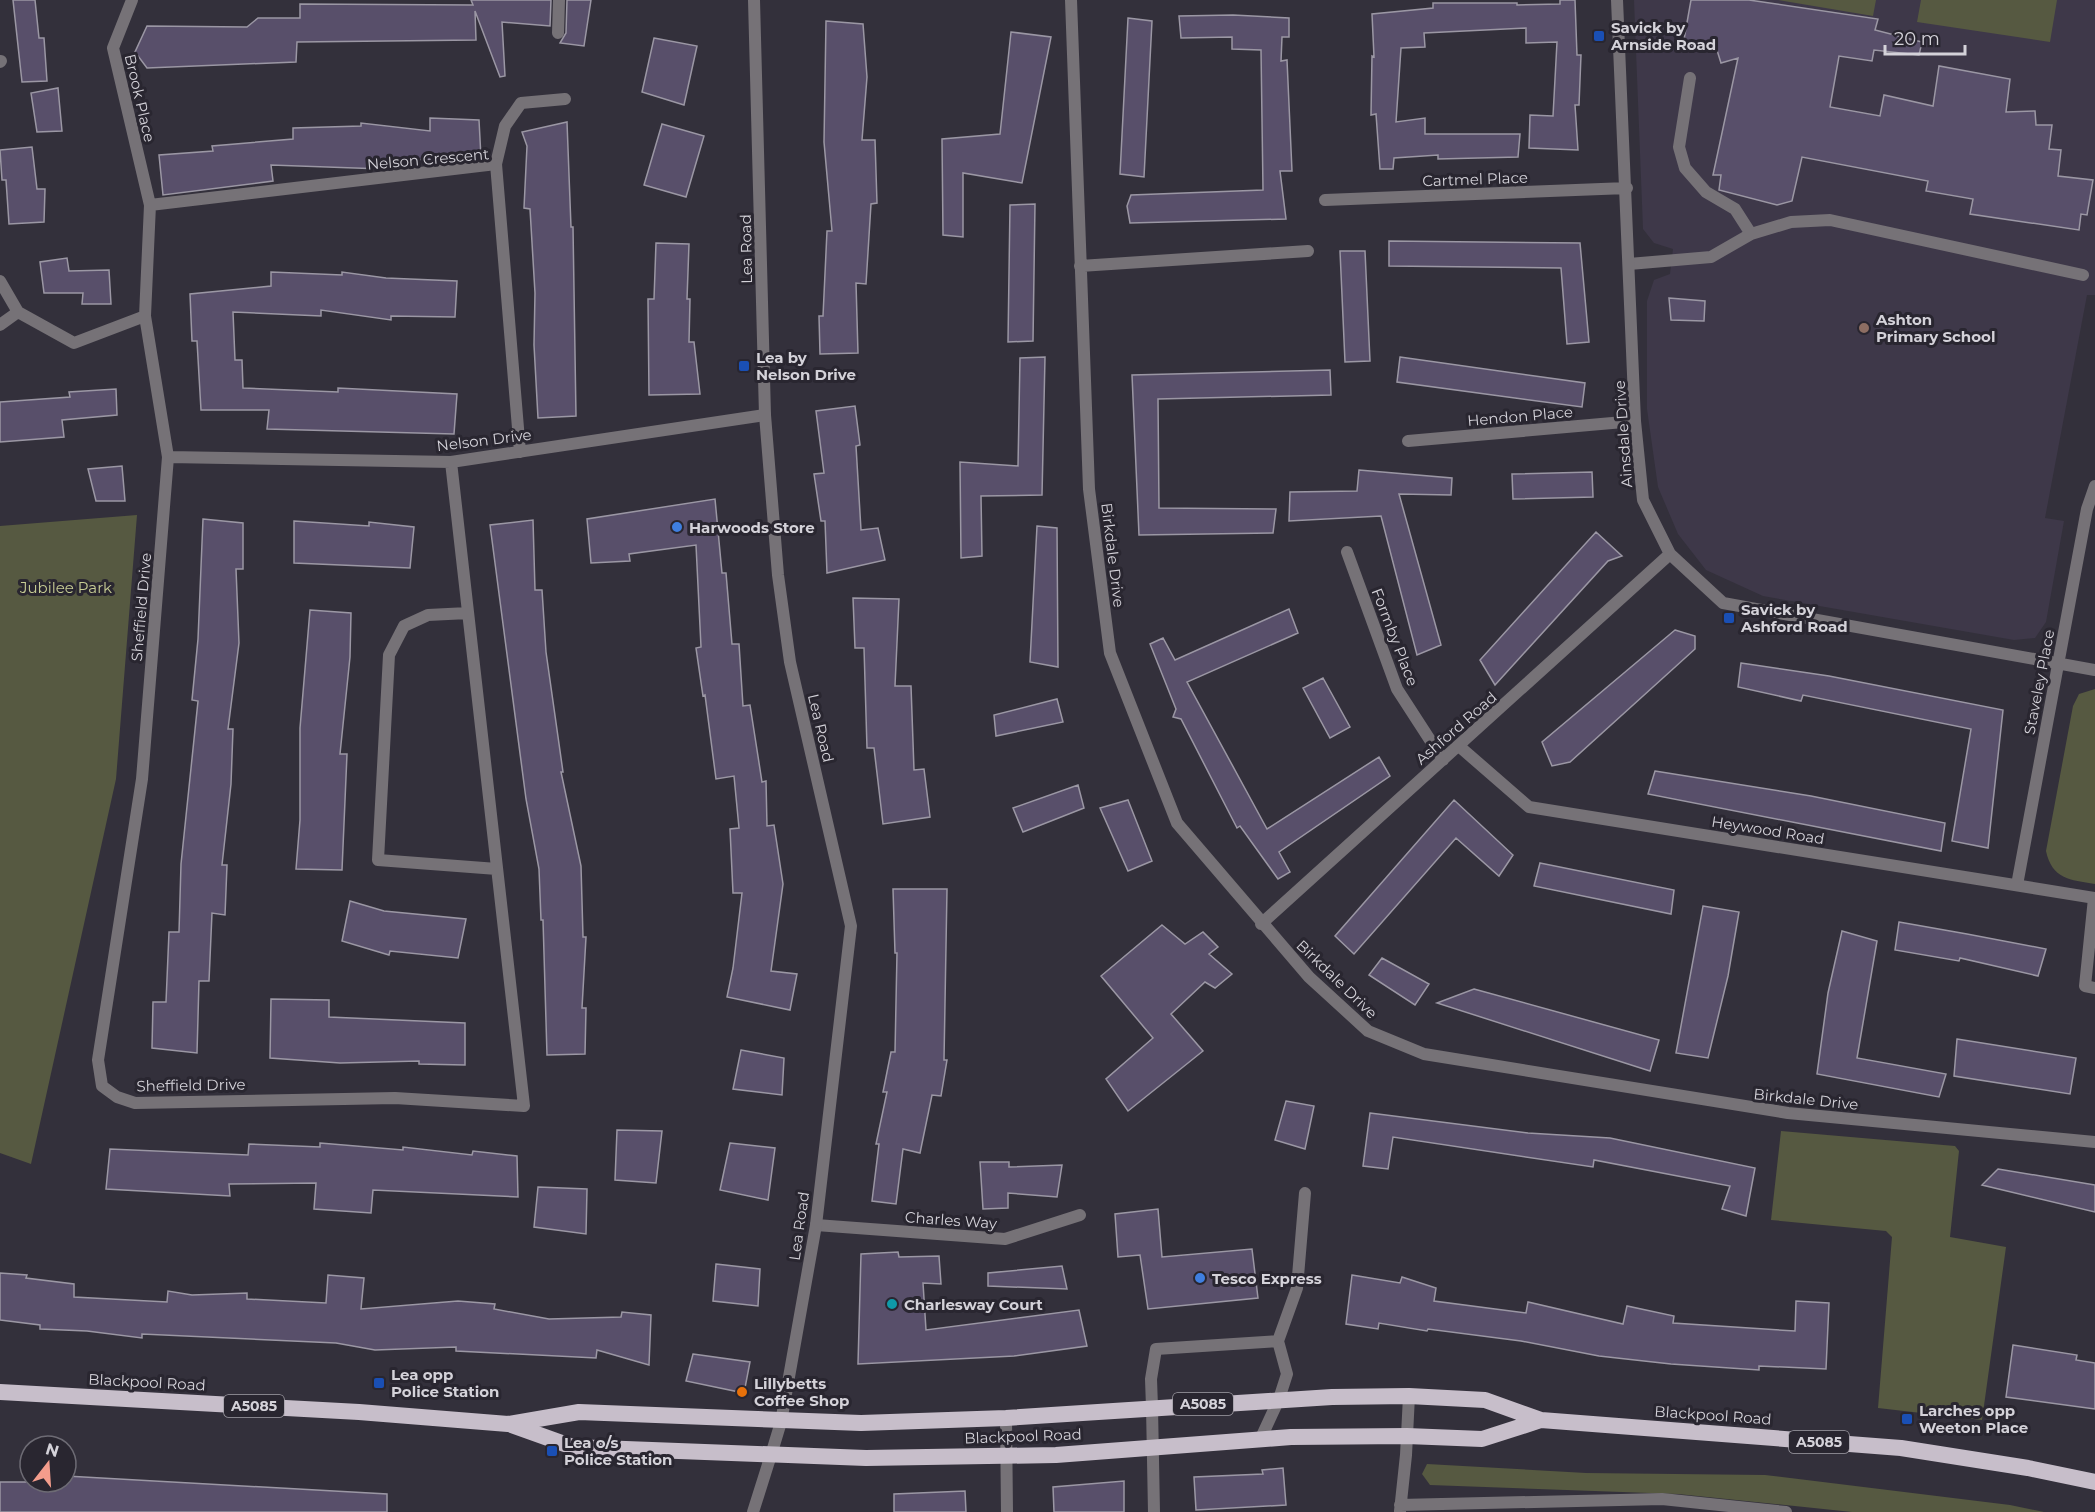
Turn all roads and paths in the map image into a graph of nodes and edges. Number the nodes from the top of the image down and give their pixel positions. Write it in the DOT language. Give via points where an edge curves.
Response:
graph roads {
  1 [pos="132,0"];
  2 [pos="559,0"];
  3 [pos="754,0"];
  4 [pos="1071,0"];
  5 [pos="1617,0"];
  6 [pos="558,33"];
  7 [pos="1690,78"];
  8 [pos="566,99"];
  9 [pos="496,164"];
  10 [pos="1627,188"];
  11 [pos="1325,200"];
  12 [pos="150,205"];
  13 [pos="1751,234"];
  14 [pos="1308,251"];
  15 [pos="1629,264"];
  16 [pos="1080,266"];
  17 [pos="2082,275"];
  18 [pos="0,281"];
  19 [pos="18,312"];
  20 [pos="146,316"];
  21 [pos="0,325"];
  22 [pos="765,415"];
  23 [pos="1635,421"];
  24 [pos="1408,441"];
  25 [pos="520,452"];
  26 [pos="168,457"];
  27 [pos="451,462"];
  28 [pos="2095,486"];
  29 [pos="1347,552"];
  30 [pos="1670,554"];
  31 [pos="468,613"];
  32 [pos="2058,663"];
  33 [pos="2095,670"];
  34 [pos="1460,747"];
  35 [pos="1443,760"];
  36 [pos="497,869"];
  37 [pos="2017,885"];
  38 [pos="2094,898"];
  39 [pos="1261,924"];
  40 [pos="2095,988"];
  41 [pos="2095,1142"];
  42 [pos="1305,1193"];
  43 [pos="1080,1215"];
  44 [pos="816,1225"];
  45 [pos="1278,1341"];
  46 [pos="0,1392"];
  47 [pos="1409,1396"];
  48 [pos="1280,1399"];
  49 [pos="1152,1407"];
  50 [pos="1006,1418"];
  51 [pos="1541,1420"];
  52 [pos="781,1422"];
  53 [pos="508,1424"];
  54 [pos="1407,1436"];
  55 [pos="1260,1440"];
  56 [pos="1153,1446"];
  57 [pos="771,1455"];
  58 [pos="1008,1455"];
  59 [pos="2095,1482"];
  60 [pos="1400,1509"];
  61 [pos="753,1512"];
  62 [pos="1007,1512"];
  63 [pos="1154,1512"];
  64 [pos="1786,1512"];
  1 -- 12 [label="street, Brook Place" via="113,48"];
  2 -- 6 [label="street"];
  3 -- 22 [label="street, Lea Road"];
  4 -- 16 [label="street, Birkdale Drive"];
  5 -- 10 [label="street, Ainsdale Drive"];
  7 -- 13 [label="street" via="1679,147 1685,168 1706,192 1735,209"];
  8 -- 9 [label="street" via="521,103 505,126"];
  9 -- 12 [label="street, Nelson Crescent"];
  9 -- 25 [label="street, Nelson Crescent"];
  10 -- 11 [label="street, Cartmel Place"];
  10 -- 15 [label="street, Ainsdale Drive"];
  12 -- 20 [label="street, Sheffield Drive"];
  13 -- 15 [label="street" via="1711,257"];
  13 -- 17 [label="street" via="1791,222 1830,220"];
  14 -- 16 [label="street"];
  15 -- 23 [label="street, Ainsdale Drive"];
  16 -- 39 [label="street, Birkdale Drive" via="1089,489 1110,654 1177,823"];
  18 -- 19 [label="street"];
  19 -- 20 [label="street" via="74,343"];
  19 -- 21 [label="street"];
  20 -- 26 [label="street, Sheffield Drive"];
  22 -- 25 [label="street, Nelson Drive"];
  22 -- 44 [label="street, Lea Road" via="778,575 790,662 851,926"];
  23 -- 24 [label="street, Hendon Place"];
  23 -- 30 [label="street, Ainsdale Drive" via="1643,500"];
  25 -- 27 [label="street, Nelson Drive"];
  26 -- 27 [label="street, Nelson Drive"];
  26 -- 36 [label="street, Sheffield Drive" via="141,779 98,1060 102,1086 135,1103 395,1098 524,1106"];
  27 -- 31 [label="street, Sheffield Drive"];
  28 -- 32 [label="street, Staveley Place" via="2087,508"];
  29 -- 35 [label="street, Formby Place" via="1397,689"];
  30 -- 32 [label="street, Ainsdale Drive" via="1723,603"];
  30 -- 34 [label="street, Ashford Road"];
  31 -- 36 [label="street, Sheffield Drive"];
  31 -- 36 [label="street" via="428,615 404,626 389,655 378,860"];
  32 -- 33 [label="street, Ainsdale Drive"];
  32 -- 37 [label="street, Staveley Place"];
  34 -- 35 [label="street, Ashford Road"];
  34 -- 37 [label="street, Heywood Road" via="1529,807"];
  35 -- 39 [label="street, Ashford Road"];
  37 -- 38 [label="street, Heywood Road"];
  38 -- 40 [label="street, Heywood Road" via="2085,986"];
  39 -- 41 [label="street, Birkdale Drive" via="1309,977 1368,1031 1424,1054 1788,1113"];
  42 -- 45 [label="street" via="1296,1288"];
  43 -- 44 [label="street, Charles Way" via="1005,1239"];
  44 -- 52 [label="street, Lea Road"];
  45 -- 48 [label="street" via="1287,1374"];
  45 -- 49 [label="street" via="1156,1349"];
  46 -- 53 [label="highway, Blackpool Road / A5085"];
  47 -- 48 [label="highway, Blackpool Road / A5085"];
  47 -- 51 [label="highway, Blackpool Road / A5085" via="1485,1400"];
  47 -- 54 [label="street"];
  48 -- 49 [label="highway, Blackpool Road / A5085"];
  48 -- 55 [label="street"];
  49 -- 50 [label="highway, Blackpool Road / A5085"];
  49 -- 56 [label="street"];
  50 -- 52 [label="highway, Blackpool Road / A5085" via="861,1424"];
  50 -- 58 [label="street"];
  51 -- 54 [label="highway, Blackpool Road / A5085" via="1482,1439"];
  51 -- 59 [label="highway, Blackpool Road / A5085" via="1901,1448 2028,1467"];
  52 -- 53 [label="highway, Blackpool Road / A5085" via="579,1412"];
  52 -- 57 [label="street, Lea Road"];
  53 -- 57 [label="highway, Blackpool Road / A5085" via="573,1447"];
  54 -- 55 [label="highway, Blackpool Road / A5085"];
  54 -- 60 [label="street"];
  55 -- 56 [label="highway, Blackpool Road / A5085"];
  56 -- 58 [label="highway, Blackpool Road / A5085"];
  56 -- 63 [label="street"];
  57 -- 58 [label="highway, Blackpool Road / A5085"];
  57 -- 61 [label="street, Lea Road"];
  58 -- 62 [label="street"];
  60 -- 64 [label="street" via="1662,1499"];
}
